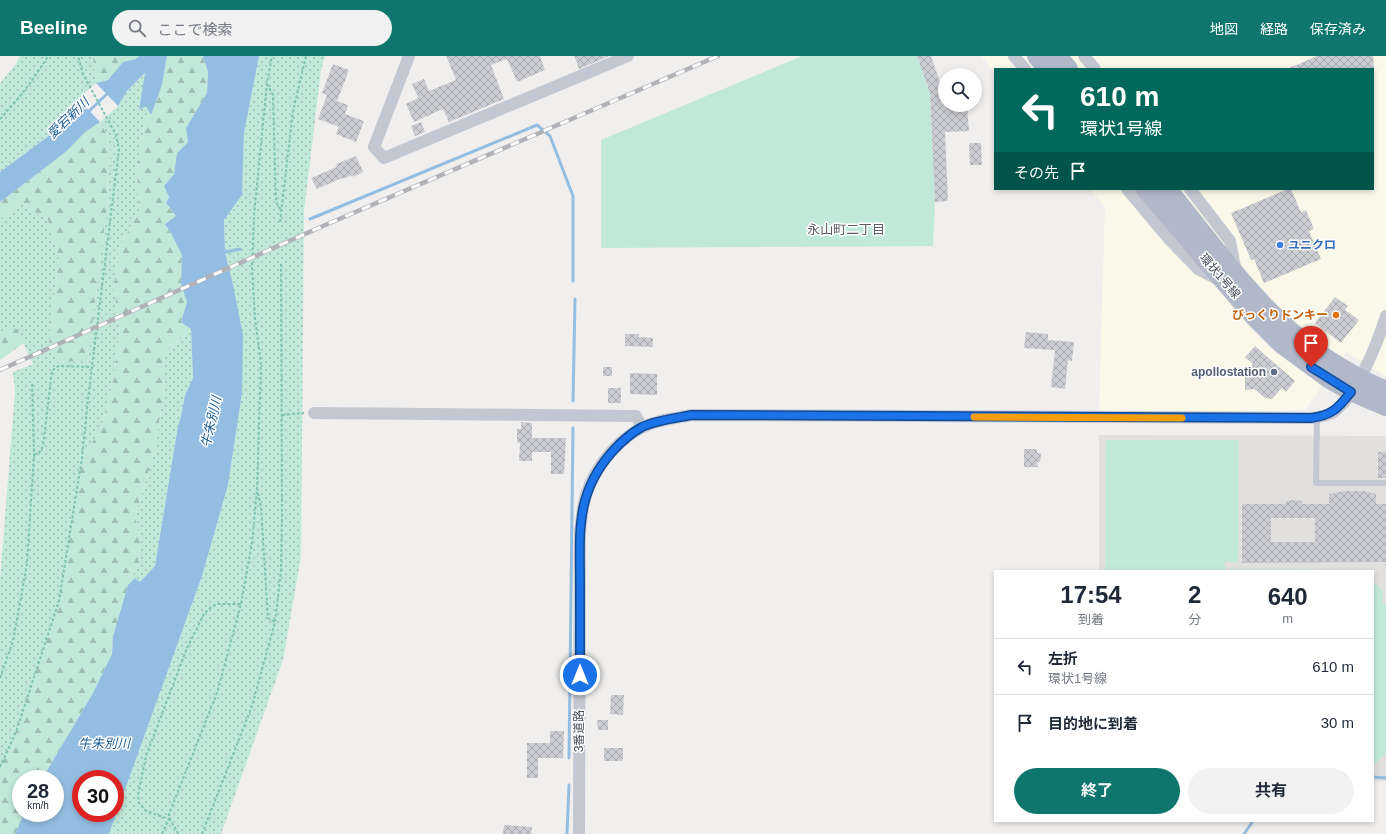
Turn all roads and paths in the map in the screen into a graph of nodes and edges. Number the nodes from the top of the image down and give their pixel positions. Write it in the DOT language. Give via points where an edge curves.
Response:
graph roads {
  1 [pos="48,56"];
  2 [pos="78,56"];
  3 [pos="272,56"];
  4 [pos="306,56"];
  5 [pos="409,56"];
  6 [pos="628,56"];
  7 [pos="1014,56"];
  8 [pos="1037,56"];
  9 [pos="1057,56"];
  10 [pos="1084,56"];
  11 [pos="1024,68"];
  12 [pos="1047,68"];
  13 [pos="1067,68"];
  14 [pos="1094,68"];
  15 [pos="267,83"];
  16 [pos="0,120"];
  17 [pos="1127,190"];
  18 [pos="1147,190"];
  19 [pos="1167,190"];
  20 [pos="1191,190"];
  21 [pos="282,210"];
  22 [pos="1180,217"];
  23 [pos="280,222"];
  24 [pos="281,262"];
  25 [pos="1232,280"];
  26 [pos="1386,316"];
  27 [pos="92,367"];
  28 [pos="32,382"];
  29 [pos="1355,384"];
  30 [pos="1386,390"];
  31 [pos="1386,406"];
  32 [pos="314,413"];
  33 [pos="299,414"];
  34 [pos="282,415"];
  35 [pos="1317,418"];
  36 [pos="642,427"];
  37 [pos="34,455"];
  38 [pos="1386,483"];
  39 [pos="257,490"];
  40 [pos="241,604"];
  41 [pos="275,622"];
  42 [pos="0,678"];
  43 [pos="0,767"];
  44 [pos="169,819"];
  45 [pos="162,834"];
  46 [pos="178,834"];
  47 [pos="202,834"];
  48 [pos="579,834"];
  1 -- 16 [label="path"];
  2 -- 27 [label="path" via="83,74 116,135 119,149"];
  3 -- 15 [label="path"];
  4 -- 21 [label="path" via="293,111"];
  5 -- 6 [label="street" via="374,147 384,158"];
  7 -- 11 [label="street"];
  8 -- 12 [label="main road"];
  9 -- 13 [label="main road"];
  10 -- 14 [label="street"];
  15 -- 21 [label="path" via="273,94 276,201"];
  15 -- 39 [label="path" via="254,215 252,269 261,364"];
  17 -- 25 [label="street" via="1198,269"];
  18 -- 22 [label="main road"];
  19 -- 22 [label="main road"];
  20 -- 25 [label="street" via="1230,241"];
  21 -- 23 [label="path"];
  22 -- 25 [label="main road, 環状1号線"];
  24 -- 34 [label="path"];
  25 -- 29 [label="main road, 環状1号線"];
  26 -- 29 [label="street, 3番道路" via="1370,360"];
  27 -- 37 [label="path" via="58,366 52,371 43,446 39,453"];
  27 -- 43 [label="path" via="82,458 59,601 16,732"];
  28 -- 37 [label="path"];
  29 -- 30 [label="main road, 環状1号線"];
  29 -- 31 [label="main road, 環状1号線"];
  29 -- 35 [label="street, 3番道路" via="1335,411"];
  32 -- 36 [label="street" via="636,416"];
  33 -- 34 [label="path"];
  34 -- 41 [label="path" via="281,562"];
  35 -- 36 [label="street, 3番道路" via="692,415"];
  35 -- 38 [label="lane" via="1316,483"];
  36 -- 48 [label="street, 3番道路" via="619,444 602,463 590,483 583,506 580,532"];
  37 -- 42 [label="path" via="27,564 13,641"];
  39 -- 40 [label="path" via="252,543"];
  39 -- 41 [label="path" via="261,507 268,618"];
  40 -- 44 [label="path" via="217,693 172,805"];
  40 -- 44 [label="path" via="217,604 204,614 187,648 146,756 138,795 139,802 146,811"];
  41 -- 47 [label="path" via="252,706"];
  44 -- 45 [label="path"];
  44 -- 46 [label="path"];
}
